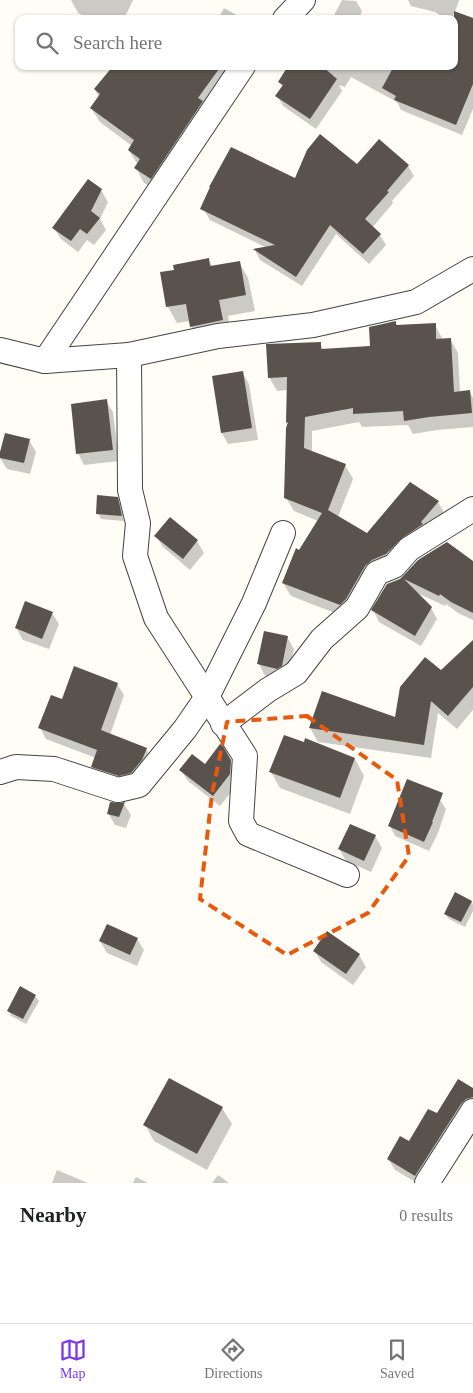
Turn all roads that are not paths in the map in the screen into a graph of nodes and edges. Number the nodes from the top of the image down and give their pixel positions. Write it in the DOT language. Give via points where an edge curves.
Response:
graph roads {
  1 [pos="303,0"];
  2 [pos="289,15"];
  3 [pos="240,70"];
  4 [pos="473,269"];
  5 [pos="0,350"];
  6 [pos="129,355"];
  7 [pos="45,362"];
  8 [pos="473,509"];
  9 [pos="283,533"];
  10 [pos="207,697"];
  11 [pos="223,724"];
  12 [pos="0,772"];
  13 [pos="347,875"];
  14 [pos="473,1111"];
  15 [pos="427,1183"];
  1 -- 2 [label="street"];
  3 -- 7 [label="street"];
  4 -- 6 [label="street" via="416,302 313,325 218,336"];
  5 -- 7 [label="street"];
  6 -- 7 [label="street"];
  6 -- 10 [label="street" via="130,490 138,523 135,556 156,618"];
  8 -- 11 [label="street" via="409,549 394,566 376,573 357,608 322,639 296,673"];
  9 -- 10 [label="street" via="254,603"];
  10 -- 11 [label="street"];
  10 -- 12 [label="street" via="139,785 118,790 54,769 16,767"];
  11 -- 13 [label="street" via="245,756 241,821 248,834"];
  14 -- 15 [label="street"];
}
